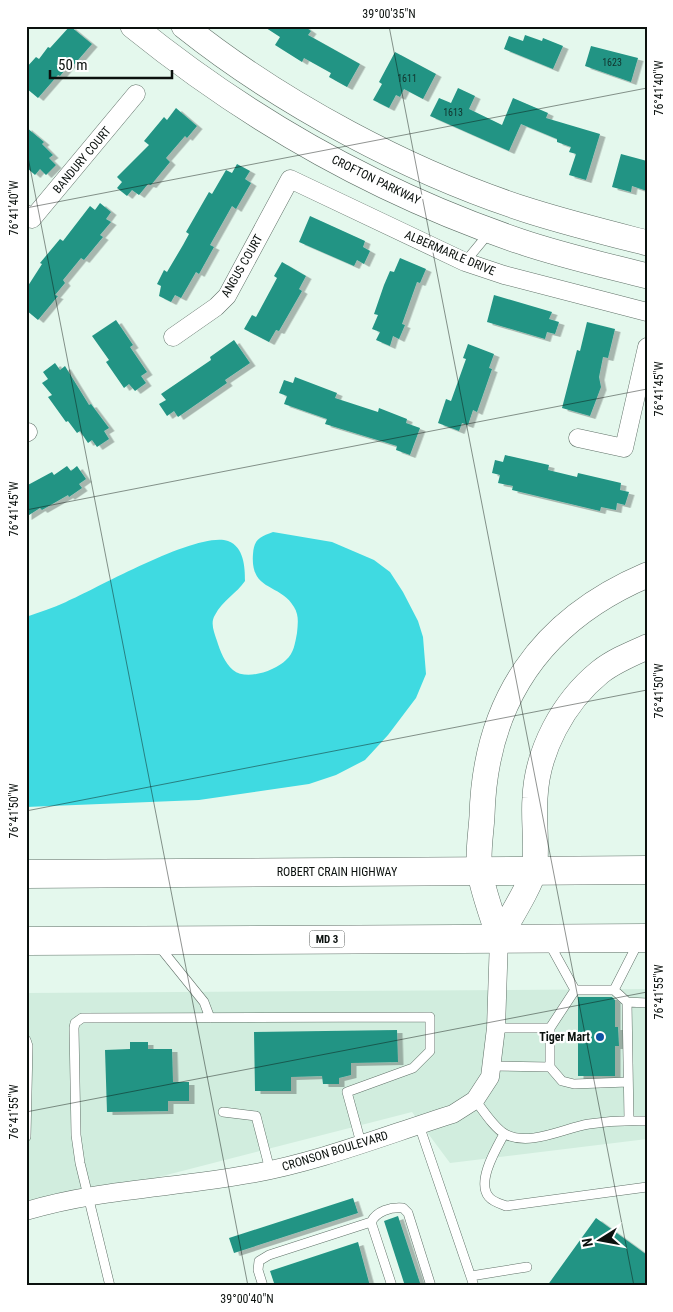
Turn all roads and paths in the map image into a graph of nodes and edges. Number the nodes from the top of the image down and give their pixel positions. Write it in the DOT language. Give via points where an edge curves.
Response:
graph roads {
  1 [pos="133,26"];
  2 [pos="184,26"];
  3 [pos="136,94"];
  4 [pos="290,179"];
  5 [pos="26,214"];
  6 [pos="491,230"];
  7 [pos="647,243"];
  8 [pos="465,262"];
  9 [pos="647,276"];
  10 [pos="647,312"];
  11 [pos="173,337"];
  12 [pos="647,347"];
  13 [pos="578,438"];
  14 [pos="647,575"];
  15 [pos="647,647"];
  16 [pos="647,870"];
  17 [pos="480,871"];
  18 [pos="534,871"];
  19 [pos="26,874"];
  20 [pos="499,938"];
  21 [pos="546,938"];
  22 [pos="644,938"];
  23 [pos="26,941"];
  24 [pos="154,941"];
  25 [pos="575,990"];
  26 [pos="614,990"];
  27 [pos="627,1002"];
  28 [pos="647,1002"];
  29 [pos="210,1018"];
  30 [pos="496,1028"];
  31 [pos="550,1028"];
  32 [pos="26,1040"];
  33 [pos="491,1066"];
  34 [pos="550,1067"];
  35 [pos="628,1082"];
  36 [pos="475,1100"];
  37 [pos="223,1112"];
  38 [pos="629,1120"];
  39 [pos="647,1121"];
  40 [pos="419,1124"];
  41 [pos="504,1134"];
  42 [pos="26,1137"];
  43 [pos="362,1143"];
  44 [pos="270,1170"];
  45 [pos="647,1187"];
  46 [pos="88,1196"];
  47 [pos="26,1211"];
  48 [pos="370,1222"];
  49 [pos="527,1267"];
  50 [pos="471,1276"];
  51 [pos="110,1286"];
  52 [pos="263,1286"];
  53 [pos="392,1286"];
  54 [pos="431,1286"];
  55 [pos="474,1286"];
  1 -- 6 [label="street, CROFTON PARKWAY" via="230,100 296,140 376,182"];
  2 -- 7 [label="street" via="256,78 390,153 456,183 529,210"];
  3 -- 5 [label="street, BANDURY COURT" via="32,219"];
  4 -- 8 [label="street, ALBERMARLE DRIVE"];
  4 -- 11 [label="street, ANGUS COURT" via="227,296"];
  6 -- 8 [label="lane"];
  6 -- 9 [label="street, CROFTON PARKWAY" via="528,244"];
  8 -- 10 [label="street, ALBERMARLE DRIVE" via="504,276"];
  12 -- 13 [label="street" via="624,448"];
  14 -- 17 [label="street" via="594,602 564,624 539,650 518,680 499,717 488,752 482,796"];
  15 -- 18 [label="street" via="600,672 561,717 548,742 540,764 535,796"];
  16 -- 18 [label="highway, ROBERT CRAIN HIGHWAY"];
  17 -- 18 [label="highway, ROBERT CRAIN HIGHWAY"];
  17 -- 19 [label="highway, ROBERT CRAIN HIGHWAY"];
  17 -- 20 [label="street"];
  18 -- 20 [label="street"];
  20 -- 21 [label="highway, MD 3"];
  20 -- 24 [label="highway, MD 3"];
  20 -- 30 [label="street, CRONSON BOULEVARD"];
  21 -- 22 [label="highway, MD 3"];
  21 -- 25 [label="lane"];
  22 -- 26 [label="lane"];
  23 -- 24 [label="highway, MD 3"];
  24 -- 29 [label="lane" via="204,1002"];
  25 -- 26 [label="lane"];
  25 -- 31 [label="lane"];
  26 -- 27 [label="lane"];
  27 -- 28 [label="lane"];
  27 -- 35 [label="lane"];
  29 -- 43 [label="lane" via="430,1017 430,1051 413,1068 347,1092"];
  29 -- 46 [label="lane" via="82,1018 75,1023 76,1135"];
  30 -- 31 [label="lane"];
  30 -- 33 [label="street, CRONSON BOULEVARD"];
  31 -- 34 [label="lane"];
  32 -- 42 [label="lane"];
  33 -- 34 [label="lane"];
  33 -- 36 [label="street, CRONSON BOULEVARD" via="490,1077"];
  34 -- 35 [label="lane" via="562,1080 574,1084"];
  35 -- 38 [label="lane"];
  36 -- 40 [label="street, CRONSON BOULEVARD" via="453,1114"];
  36 -- 41 [label="lane"];
  37 -- 44 [label="lane" via="256,1116"];
  38 -- 39 [label="lane"];
  38 -- 41 [label="lane" via="588,1124 524,1138"];
  40 -- 43 [label="street, CRONSON BOULEVARD"];
  40 -- 50 [label="lane"];
  41 -- 45 [label="lane" via="488,1165 485,1188 488,1197 501,1205"];
  43 -- 44 [label="street, CRONSON BOULEVARD"];
  44 -- 46 [label="street, CRONSON BOULEVARD"];
  46 -- 47 [label="street, CRONSON BOULEVARD"];
  46 -- 51 [label="lane"];
  48 -- 52 [label="lane" via="269,1255 259,1262"];
  48 -- 53 [label="lane"];
  48 -- 54 [label="lane" via="377,1213 397,1207 408,1213"];
  49 -- 50 [label="lane"];
  50 -- 55 [label="lane"];
}
